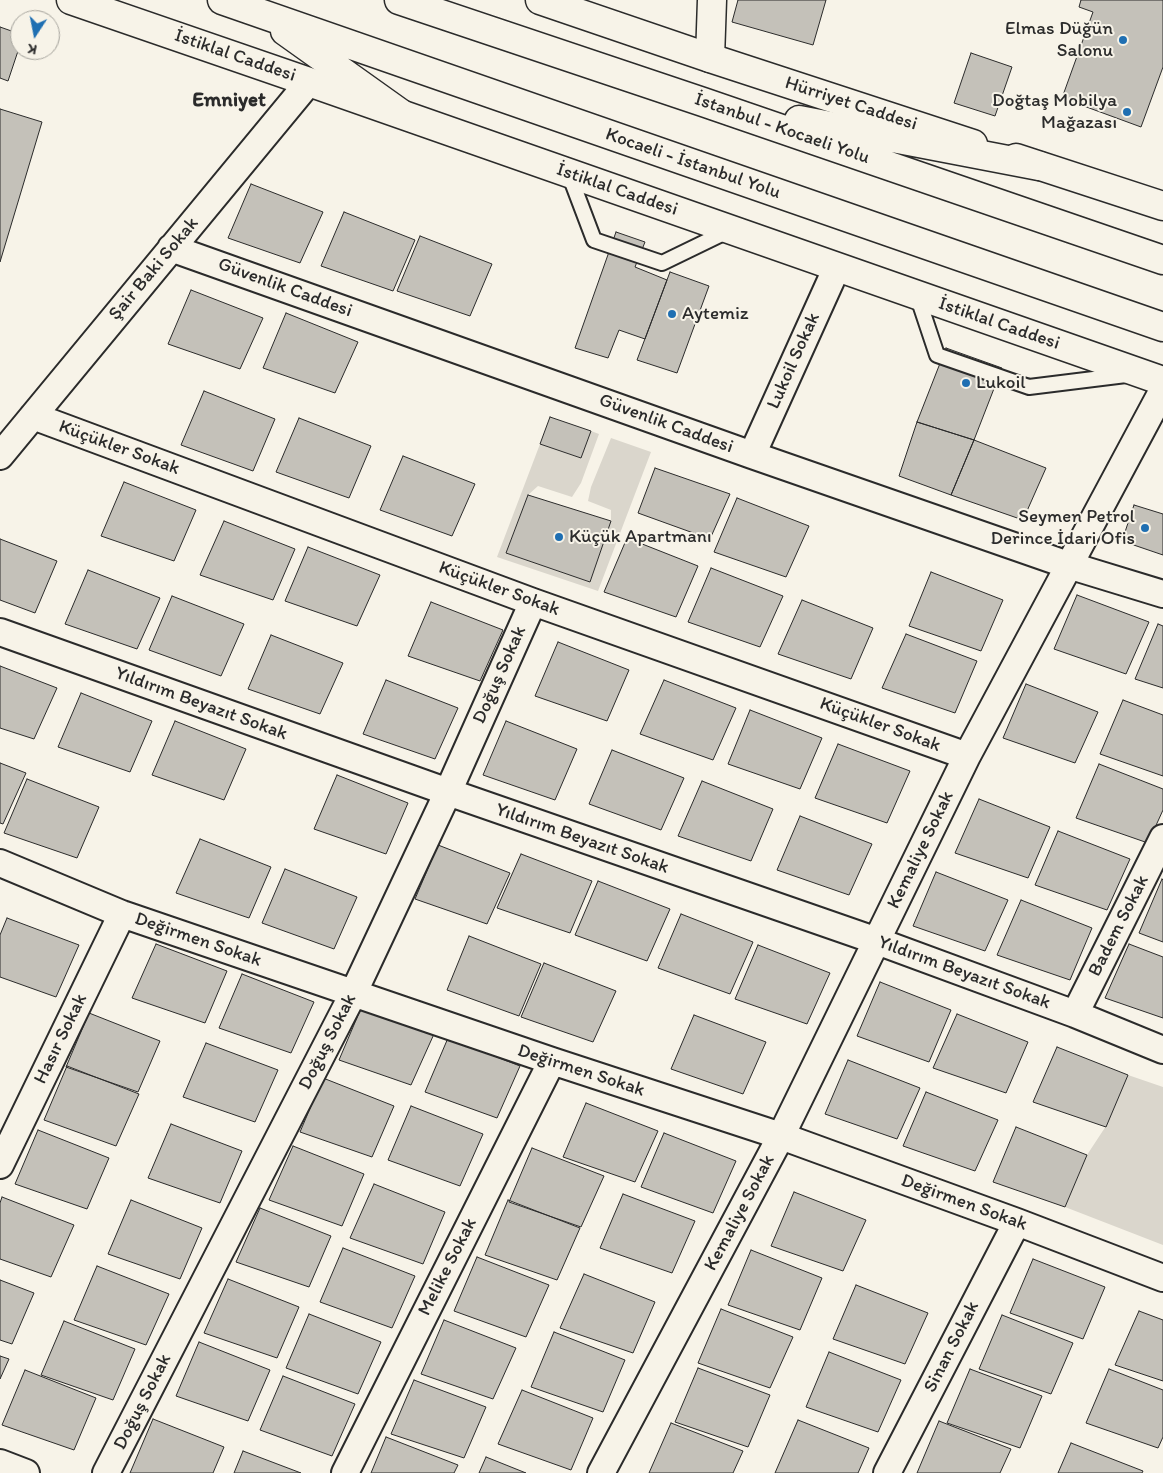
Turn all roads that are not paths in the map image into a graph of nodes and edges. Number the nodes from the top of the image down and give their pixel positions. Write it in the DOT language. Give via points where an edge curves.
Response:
graph roads {
  1 [pos="71,0"];
  2 [pos="222,0"];
  3 [pos="400,0"];
  4 [pos="540,0"];
  5 [pos="712,0"];
  6 [pos="260,13"];
  7 [pos="710,58"];
  8 [pos="309,82"];
  9 [pos="703,102"];
  10 [pos="400,113"];
  11 [pos="1039,166"];
  12 [pos="568,173"];
  13 [pos="1160,202"];
  14 [pos="731,230"];
  15 [pos="171,248"];
  16 [pos="1163,260"];
  17 [pos="837,267"];
  18 [pos="916,294"];
  19 [pos="1163,327"];
  20 [pos="1151,377"];
  21 [pos="1163,390"];
  22 [pos="33,416"];
  23 [pos="752,455"];
  24 [pos="0,456"];
  25 [pos="1068,565"];
  26 [pos="1163,594"];
  27 [pos="533,602"];
  28 [pos="0,632"];
  29 [pos="967,756"];
  30 [pos="448,792"];
  31 [pos="1163,838"];
  32 [pos="0,863"];
  33 [pos="122,914"];
  34 [pos="876,941"];
  35 [pos="353,994"];
  36 [pos="1075,1014"];
  37 [pos="1163,1050"];
  38 [pos="552,1061"];
  39 [pos="781,1136"];
  40 [pos="0,1165"];
  41 [pos="1017,1222"];
  42 [pos="1163,1278"];
  43 [pos="0,1463"];
  44 [pos="26,1473"];
  45 [pos="106,1473"];
  46 [pos="345,1473"];
  47 [pos="601,1473"];
  48 [pos="887,1473"];
  1 -- 8 [label="main road, İstiklal Caddesi"];
  2 -- 6 [label="main road, Kocaeli - İstanbul Yolu"];
  3 -- 9 [label="main road, İstanbul - Kocaeli Yolu"];
  4 -- 7 [label="main road, Hürriyet Caddesi"];
  5 -- 7 [label="main road"];
  6 -- 10 [label="main road"];
  6 -- 19 [label="main road, Kocaeli - İstanbul Yolu"];
  7 -- 11 [label="main road, Hürriyet Caddesi"];
  8 -- 10 [label="main road, İstiklal Caddesi"];
  8 -- 15 [label="street, Şair Baki Sokak"];
  9 -- 11 [label="main road"];
  9 -- 16 [label="main road, İstanbul - Kocaeli Yolu"];
  10 -- 12 [label="main road, İstiklal Caddesi"];
  11 -- 13 [label="main road, Hürriyet Caddesi"];
  12 -- 14 [label="main road, İstiklal Caddesi"];
  12 -- 14 [label="lane" via="594,240 662,263"];
  14 -- 17 [label="main road, İstiklal Caddesi"];
  15 -- 22 [label="street, Şair Baki Sokak"];
  15 -- 23 [label="street, Güvenlik Caddesi"];
  17 -- 18 [label="main road, İstiklal Caddesi"];
  17 -- 23 [label="street, Lukoil Sokak"];
  18 -- 20 [label="main road, İstiklal Caddesi"];
  18 -- 20 [label="lane" via="937,355 1002,378 1030,387"];
  21 -- 25 [label="street, Kemaliye Sokak"];
  22 -- 24 [label="street, Şair Baki Sokak"];
  22 -- 27 [label="street, Küçükler Sokak"];
  23 -- 25 [label="street, Güvenlik Caddesi"];
  25 -- 26 [label="street, Güvenlik Caddesi"];
  25 -- 29 [label="street, Kemaliye Sokak"];
  27 -- 29 [label="street, Küçükler Sokak"];
  27 -- 30 [label="street, Doğuş Sokak"];
  28 -- 30 [label="street, Yıldırım Beyazıt Sokak"];
  29 -- 34 [label="street, Kemaliye Sokak"];
  30 -- 34 [label="street, Yıldırım Beyazıt Sokak"];
  30 -- 35 [label="street, Doğuş Sokak"];
  31 -- 36 [label="street, Badem Sokak"];
  32 -- 33 [label="street, Değirmen Sokak"];
  33 -- 35 [label="street, Değirmen Sokak"];
  33 -- 40 [label="street, Hasır Sokak"];
  34 -- 36 [label="street, Yıldırım Beyazıt Sokak"];
  34 -- 39 [label="street, Kemaliye Sokak"];
  35 -- 38 [label="street, Değirmen Sokak"];
  35 -- 45 [label="street, Doğuş Sokak"];
  36 -- 37 [label="street, Yıldırım Beyazıt Sokak"];
  38 -- 39 [label="street, Değirmen Sokak"];
  38 -- 46 [label="street, Melike Sokak"];
  39 -- 41 [label="street, Değirmen Sokak"];
  39 -- 47 [label="street, Kemaliye Sokak"];
  41 -- 42 [label="street, Değirmen Sokak"];
  41 -- 48 [label="street, Sinan Sokak"];
  43 -- 44 [label="street"];
}
